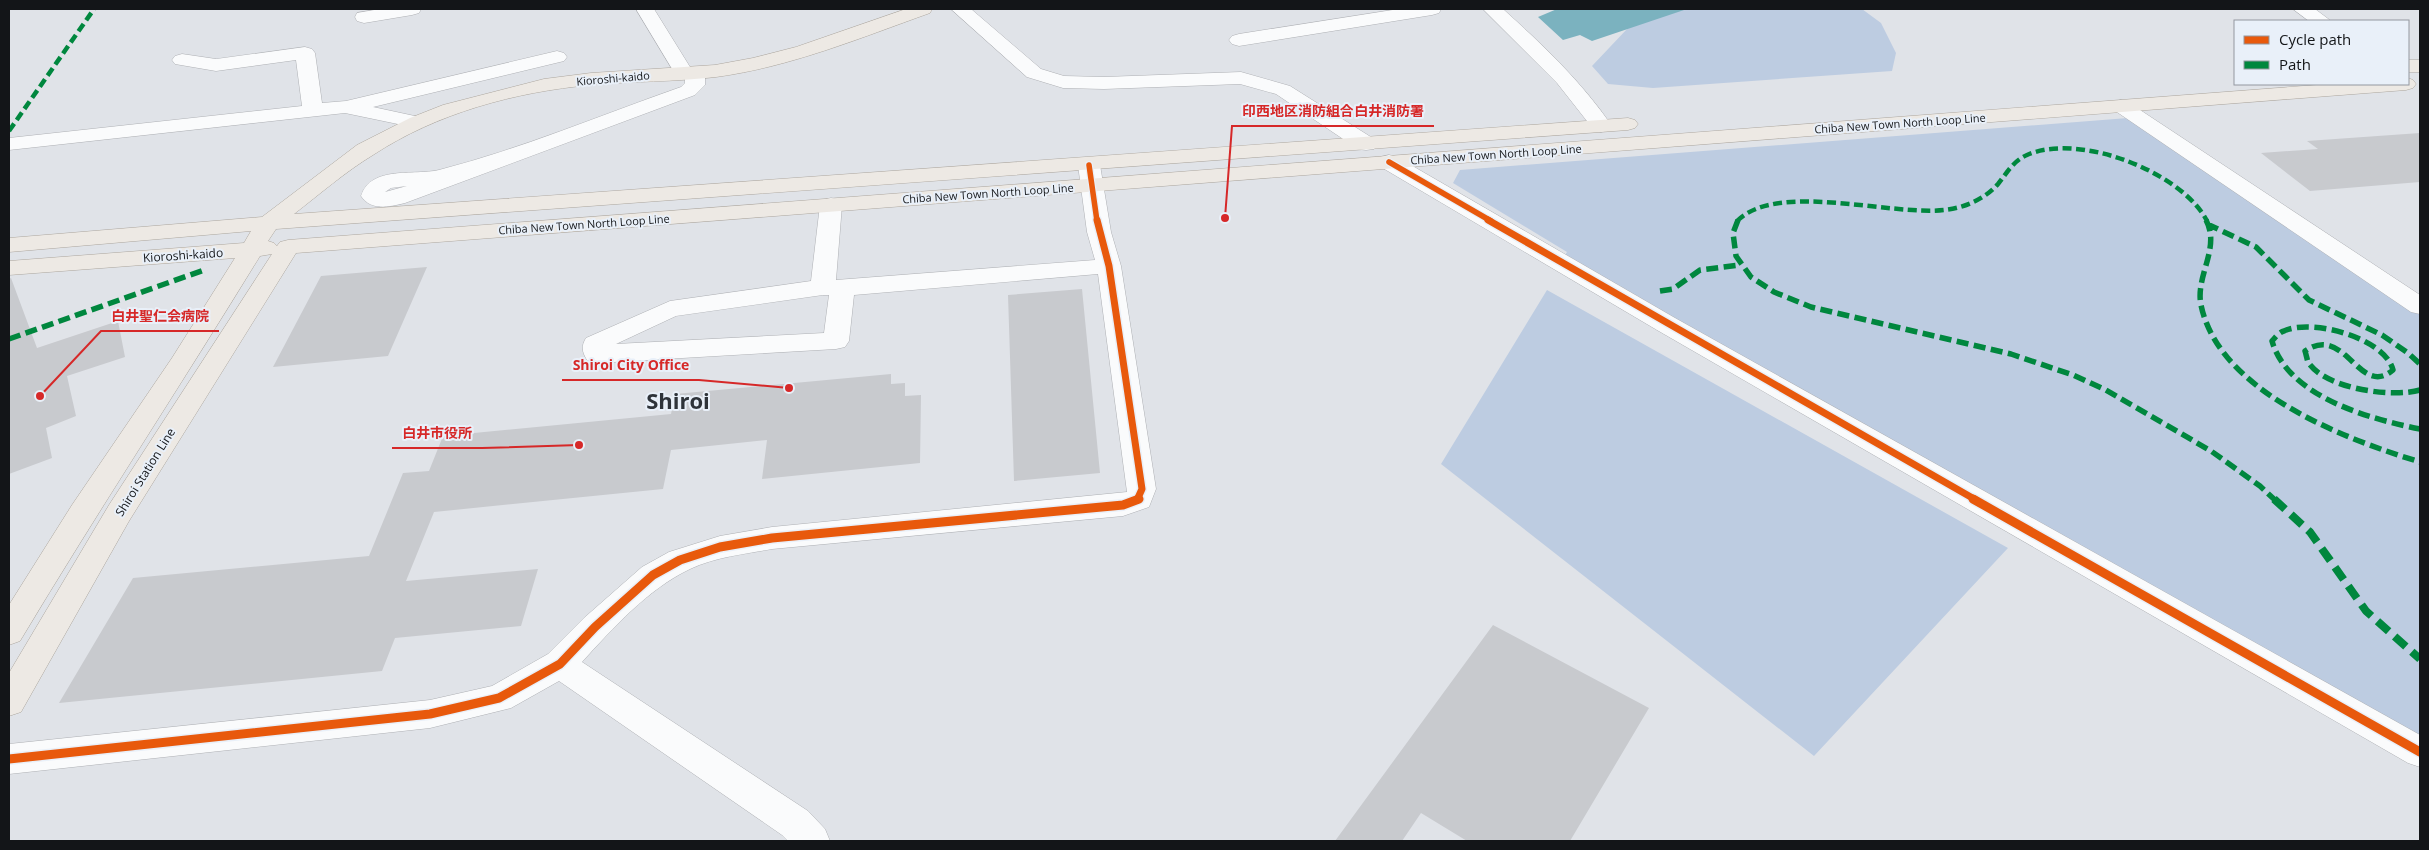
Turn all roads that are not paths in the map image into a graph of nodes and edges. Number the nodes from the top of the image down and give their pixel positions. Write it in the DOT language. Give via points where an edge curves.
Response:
graph roads {
  1 [pos="411,9"];
  2 [pos="645,9"];
  3 [pos="923,9"];
  4 [pos="960,9"];
  5 [pos="1432,9"];
  6 [pos="1492,9"];
  7 [pos="2302,9"];
  8 [pos="364,18"];
  9 [pos="2320,20"];
  10 [pos="556,57"];
  11 [pos="182,60"];
  12 [pos="689,72"];
  13 [pos="1233,78"];
  14 [pos="2234,79"];
  15 [pos="2394,85"];
  16 [pos="2121,106"];
  17 [pos="345,107"];
  18 [pos="313,110"];
  19 [pos="418,122"];
  20 [pos="1601,126"];
  21 [pos="9,144"];
  22 [pos="1366,144"];
  23 [pos="1389,162"];
  24 [pos="480,166"];
  25 [pos="1090,175"];
  26 [pos="318,184"];
  27 [pos="831,205"];
  28 [pos="303,222"];
  29 [pos="268,223"];
  30 [pos="9,245"];
  31 [pos="288,247"];
  32 [pos="253,249"];
  33 [pos="1109,266"];
  34 [pos="9,268"];
  35 [pos="833,288"];
  36 [pos="2420,306"];
  37 [pos="9,632"];
  38 [pos="560,664"];
  39 [pos="9,702"];
  40 [pos="2420,752"];
  41 [pos="9,759"];
  42 [pos="812,841"];
  1 -- 8 [label="street"];
  2 -- 12 [label="street"];
  3 -- 12 [label="main road, Kioroshi-kaido" via="754,64"];
  4 -- 13 [label="street" via="1034,73 1063,82"];
  5 -- 13 [label="street" via="1241,35"];
  6 -- 20 [label="street" via="1532,45 1584,101"];
  7 -- 9 [label="street"];
  10 -- 17 [label="street"];
  11 -- 18 [label="street" via="216,65 305,53"];
  12 -- 19 [label="main road, Kioroshi-kaido" via="544,85 479,100"];
  12 -- 24 [label="street" via="695,85 688,91"];
  13 -- 22 [label="street" via="1283,90"];
  14 -- 20 [label="main road, Chiba New Town North Loop Line"];
  15 -- 16 [label="main road, Chiba New Town North Loop Line"];
  16 -- 23 [label="main road, Chiba New Town North Loop Line"];
  16 -- 36 [label="street"];
  17 -- 18 [label="street"];
  17 -- 19 [label="street"];
  18 -- 21 [label="street"];
  19 -- 26 [label="main road, Kioroshi-kaido" via="365,150"];
  20 -- 22 [label="main road, Chiba New Town North Loop Line"];
  22 -- 25 [label="main road, Chiba New Town North Loop Line"];
  23 -- 25 [label="main road, Chiba New Town North Loop Line"];
  23 -- 40 [label="street" via="1674,329"];
  25 -- 27 [label="main road, Chiba New Town North Loop Line"];
  25 -- 28 [label="main road, Chiba New Town North Loop Line"];
  25 -- 33 [label="street" via="1099,232"];
  26 -- 28 [label="main road"];
  26 -- 29 [label="main road, Kioroshi-kaido"];
  27 -- 31 [label="main road, Chiba New Town North Loop Line"];
  27 -- 35 [label="street"];
  28 -- 29 [label="main road, Chiba New Town North Loop Line"];
  28 -- 31 [label="main road"];
  29 -- 30 [label="main road, Kioroshi-kaido"];
  29 -- 32 [label="main road"];
  31 -- 32 [label="main road, Kioroshi-kaido"];
  31 -- 39 [label="main road, Shiroi Station Line" via="119,513"];
  32 -- 34 [label="main road, Kioroshi-kaido"];
  32 -- 37 [label="main road"];
  33 -- 35 [label="street"];
  33 -- 38 [label="street" via="1142,489 1139,499 1123,505 772,538 720,547 680,560 653,575 595,627"];
  35 -- 35 [label="street" via="836,341 596,354 595,344 670,309"];
  38 -- 41 [label="street" via="499,698 430,714"];
  38 -- 42 [label="street" via="795,823"];
}
